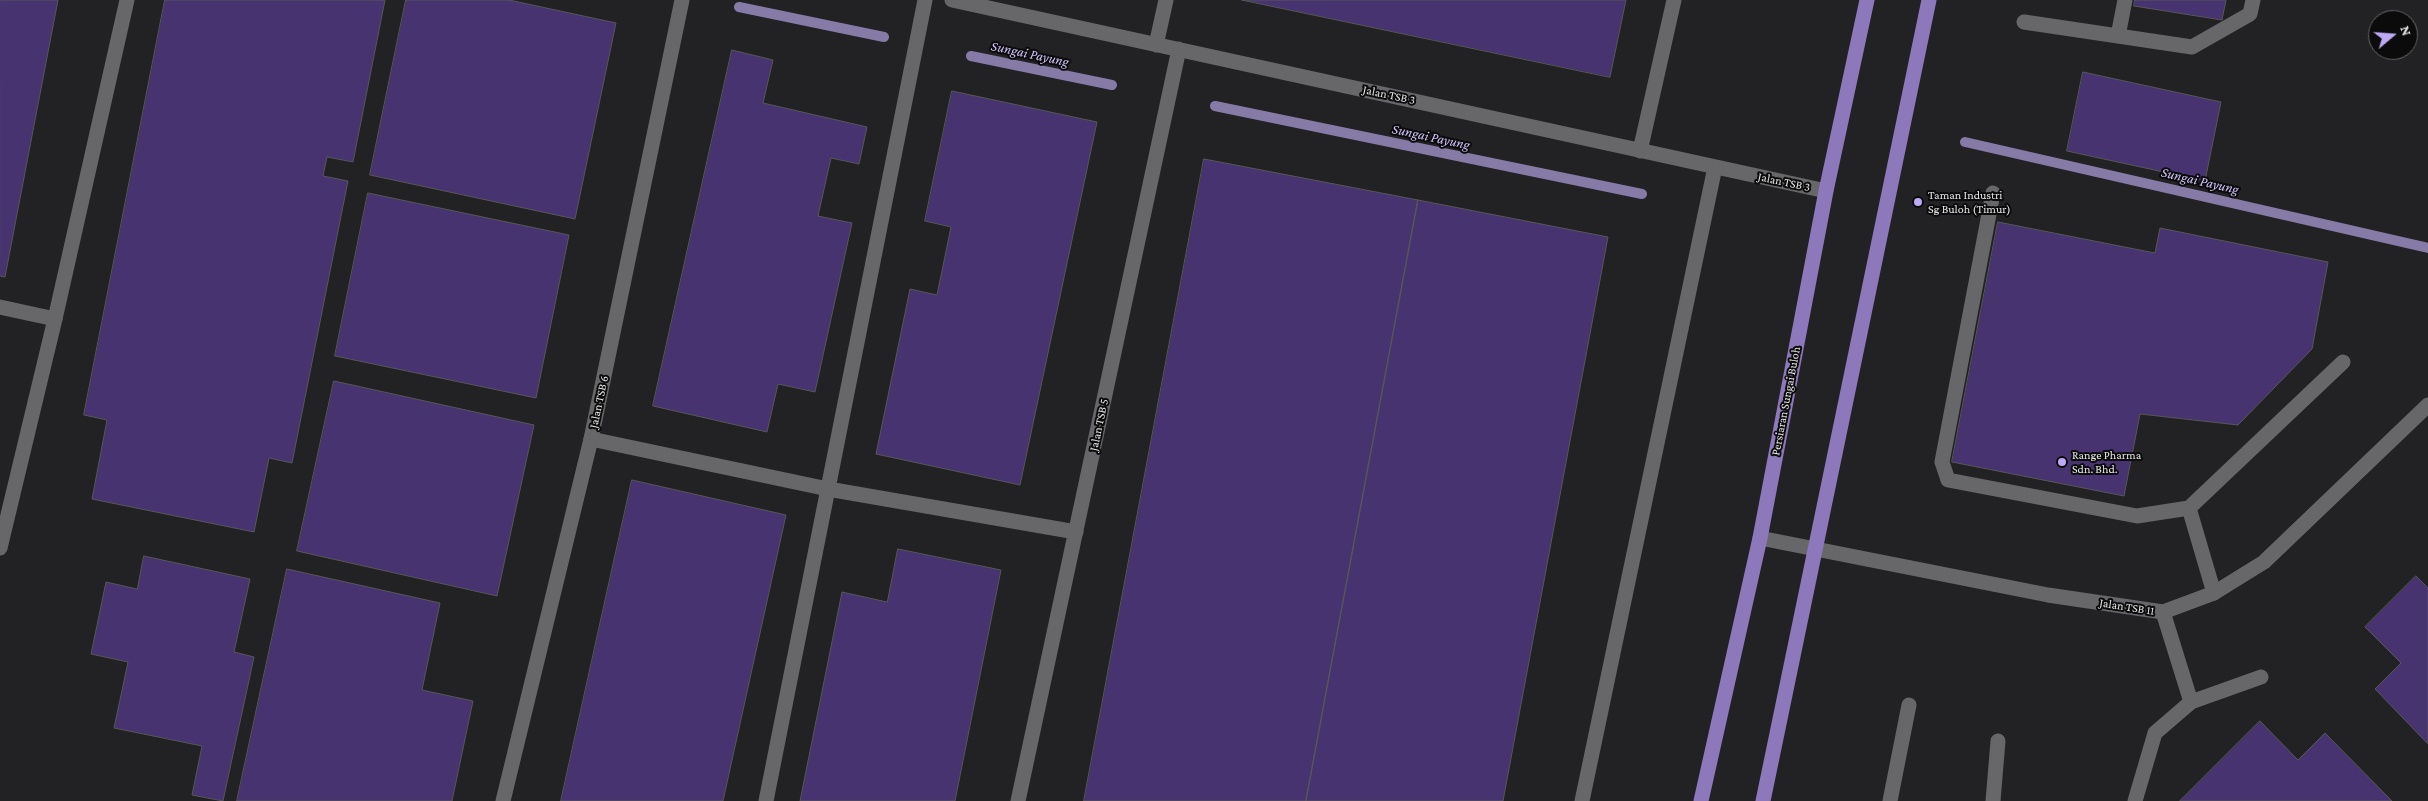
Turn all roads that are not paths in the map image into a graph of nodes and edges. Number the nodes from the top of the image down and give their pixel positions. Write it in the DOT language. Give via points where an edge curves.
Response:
graph roads {
  1 [pos="127,0"];
  2 [pos="682,0"];
  3 [pos="925,0"];
  4 [pos="952,0"];
  5 [pos="1166,0"];
  6 [pos="1674,0"];
  7 [pos="1867,0"];
  8 [pos="1929,0"];
  9 [pos="2125,0"];
  10 [pos="2253,0"];
  11 [pos="2024,22"];
  12 [pos="2118,36"];
  13 [pos="1156,45"];
  14 [pos="1179,50"];
  15 [pos="1640,150"];
  16 [pos="1714,167"];
  17 [pos="1826,191"];
  18 [pos="1993,193"];
  19 [pos="0,307"];
  20 [pos="55,319"];
  21 [pos="2343,362"];
  22 [pos="2428,406"];
  23 [pos="591,438"];
  24 [pos="828,489"];
  25 [pos="2189,508"];
  26 [pos="1076,532"];
  27 [pos="1760,538"];
  28 [pos="0,548"];
  29 [pos="1816,549"];
  30 [pos="2214,592"];
  31 [pos="2163,612"];
  32 [pos="2261,678"];
  33 [pos="2191,702"];
  34 [pos="1909,704"];
  35 [pos="1998,741"];
  36 [pos="503,801"];
  37 [pos="766,801"];
  38 [pos="1018,801"];
  39 [pos="1582,801"];
  40 [pos="1701,801"];
  41 [pos="1763,801"];
  42 [pos="1890,801"];
  43 [pos="1993,801"];
  44 [pos="2135,801"];
  1 -- 20 [label="street"];
  2 -- 23 [label="street, Jalan TSB 6"];
  3 -- 24 [label="street"];
  4 -- 13 [label="street, Jalan TSB 3"];
  5 -- 13 [label="street"];
  6 -- 15 [label="street"];
  7 -- 17 [label="main road, Persiaran Sungai Buloh"];
  8 -- 29 [label="main road"];
  9 -- 12 [label="street"];
  10 -- 12 [label="street" via="2250,14 2192,48"];
  11 -- 12 [label="street"];
  13 -- 14 [label="street, Jalan TSB 3"];
  14 -- 15 [label="street, Jalan TSB 3"];
  14 -- 26 [label="street, Jalan TSB 5"];
  15 -- 16 [label="street, Jalan TSB 3"];
  16 -- 17 [label="street, Jalan TSB 3"];
  16 -- 39 [label="street"];
  17 -- 27 [label="main road, Persiaran Sungai Buloh"];
  18 -- 25 [label="street" via="1942,462 1948,480 2137,516"];
  19 -- 20 [label="street"];
  20 -- 28 [label="street"];
  21 -- 25 [label="street"];
  22 -- 30 [label="street, Jalan TSB 11" via="2264,562"];
  23 -- 24 [label="street"];
  23 -- 36 [label="street, Jalan TSB 6"];
  24 -- 26 [label="street"];
  24 -- 37 [label="street"];
  25 -- 30 [label="street"];
  26 -- 38 [label="street, Jalan TSB 5"];
  27 -- 29 [label="street, Jalan TSB 11"];
  27 -- 40 [label="main road, Persiaran Sungai Buloh"];
  29 -- 31 [label="street, Jalan TSB 11" via="2048,595"];
  29 -- 41 [label="main road"];
  30 -- 31 [label="street, Jalan TSB 11"];
  31 -- 33 [label="street"];
  32 -- 33 [label="street"];
  33 -- 44 [label="street" via="2155,733"];
  34 -- 42 [label="street"];
  35 -- 43 [label="street"];
}
